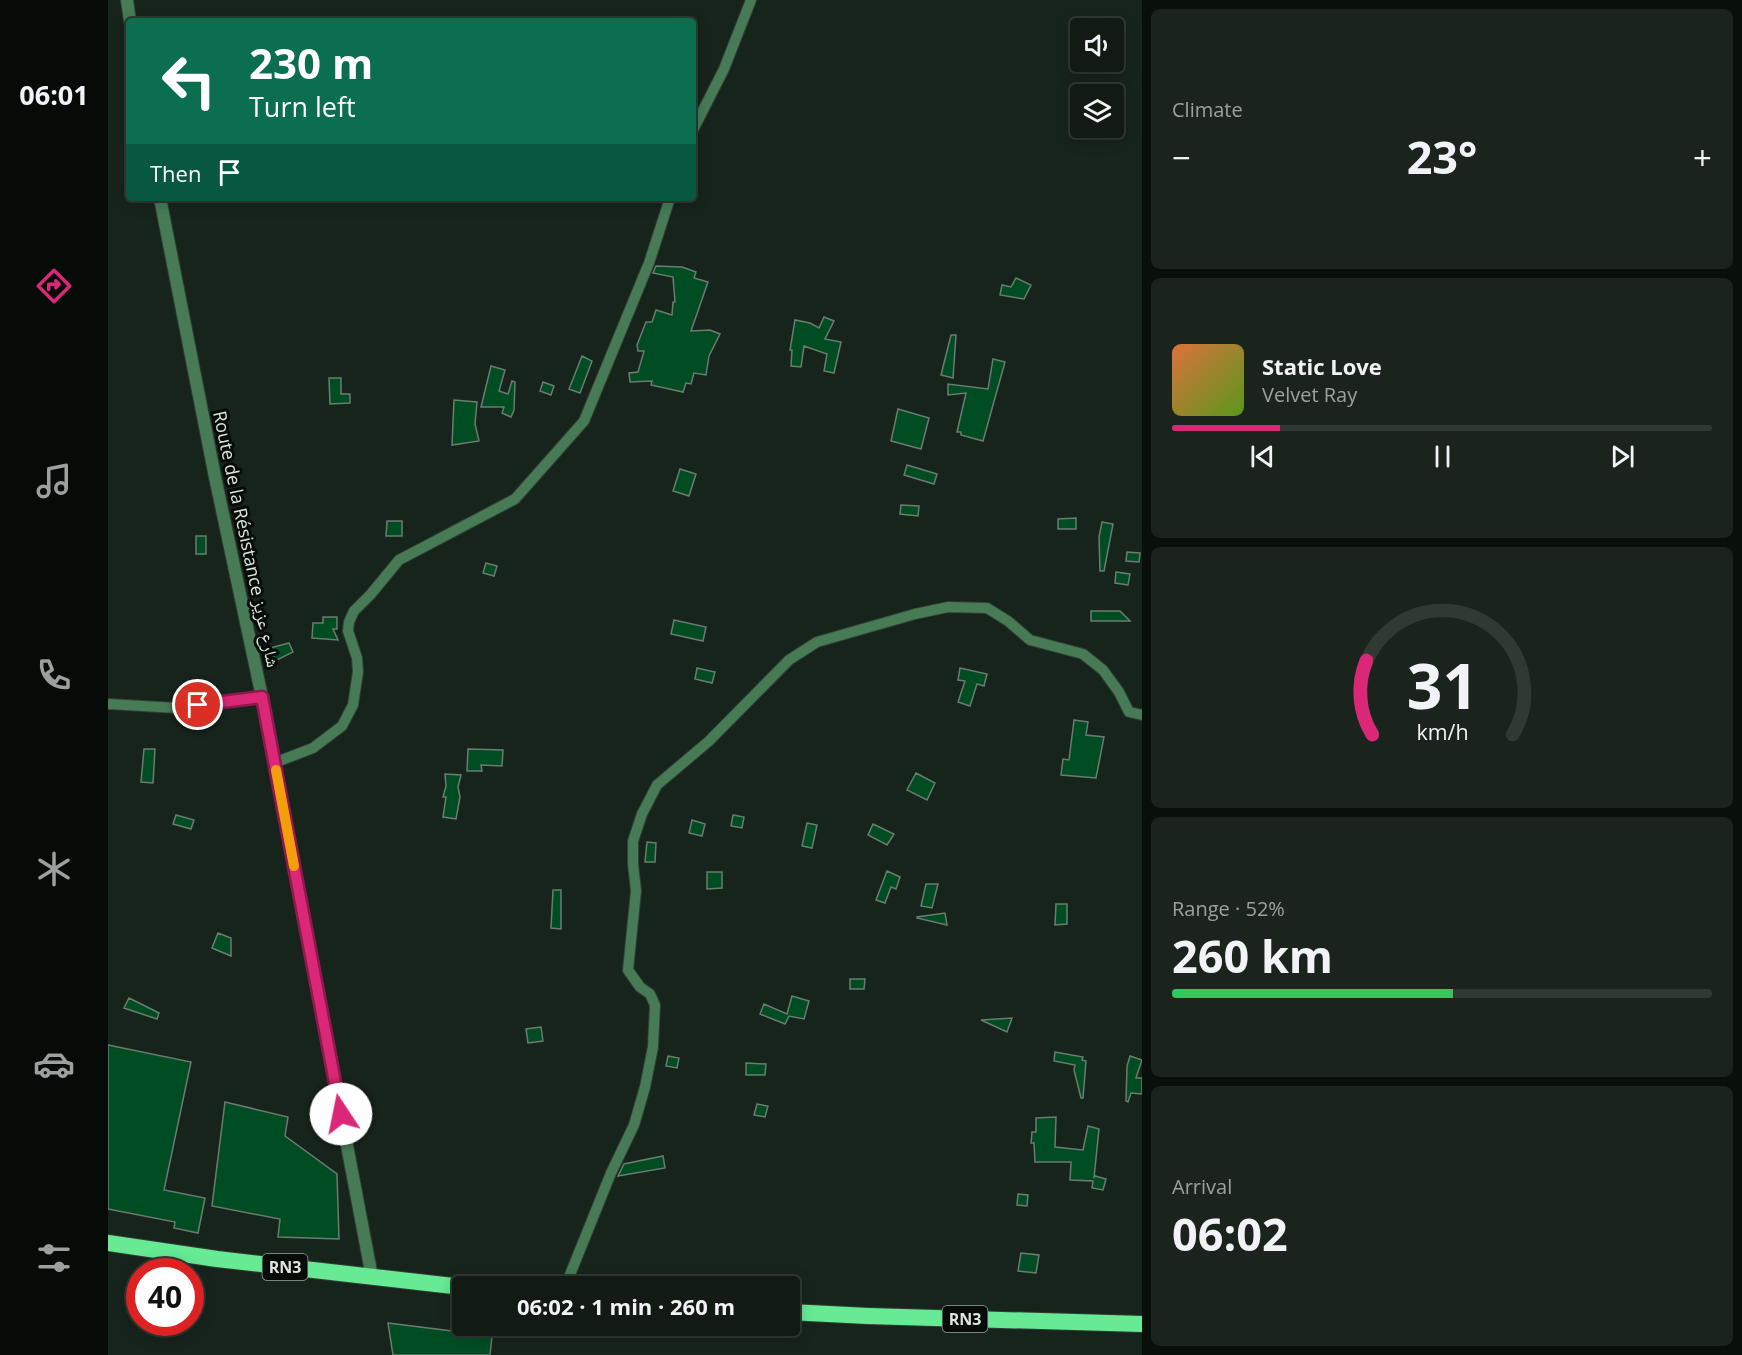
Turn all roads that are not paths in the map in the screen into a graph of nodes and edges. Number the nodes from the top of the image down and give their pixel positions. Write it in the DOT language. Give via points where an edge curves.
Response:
graph roads {
  1 [pos="127,0"];
  2 [pos="750,0"];
  3 [pos="130,18"];
  4 [pos="696,124"];
  5 [pos="161,201"];
  6 [pos="669,201"];
  7 [pos="262,697"];
  8 [pos="108,704"];
  9 [pos="1142,715"];
  10 [pos="274,763"];
  11 [pos="108,1243"];
  12 [pos="569,1276"];
  13 [pos="372,1278"];
  14 [pos="452,1286"];
  15 [pos="800,1313"];
  16 [pos="1142,1324"];
  1 -- 3 [label="street"];
  2 -- 4 [label="street" via="724,69"];
  5 -- 7 [label="street, Route de la Résistance شارع عزيز"];
  6 -- 10 [label="street" via="649,263 584,421 515,499 399,560 354,611 349,622 358,672 353,705 342,726 313,748"];
  7 -- 8 [label="street" via="177,708"];
  7 -- 10 [label="street, Route de la Résistance شارع عزيز"];
  9 -- 12 [label="street" via="1129,712 1102,670 1083,654 1030,640 987,608 948,607 817,642 789,660 709,741 657,785 633,841 636,891 628,970 655,1005 653,1047 634,1125"];
  10 -- 13 [label="street, Route de la Résistance شارع عزيز"];
  11 -- 13 [label="highway, RN3"];
  13 -- 14 [label="highway, RN3"];
  15 -- 16 [label="highway, RN3"];
}
